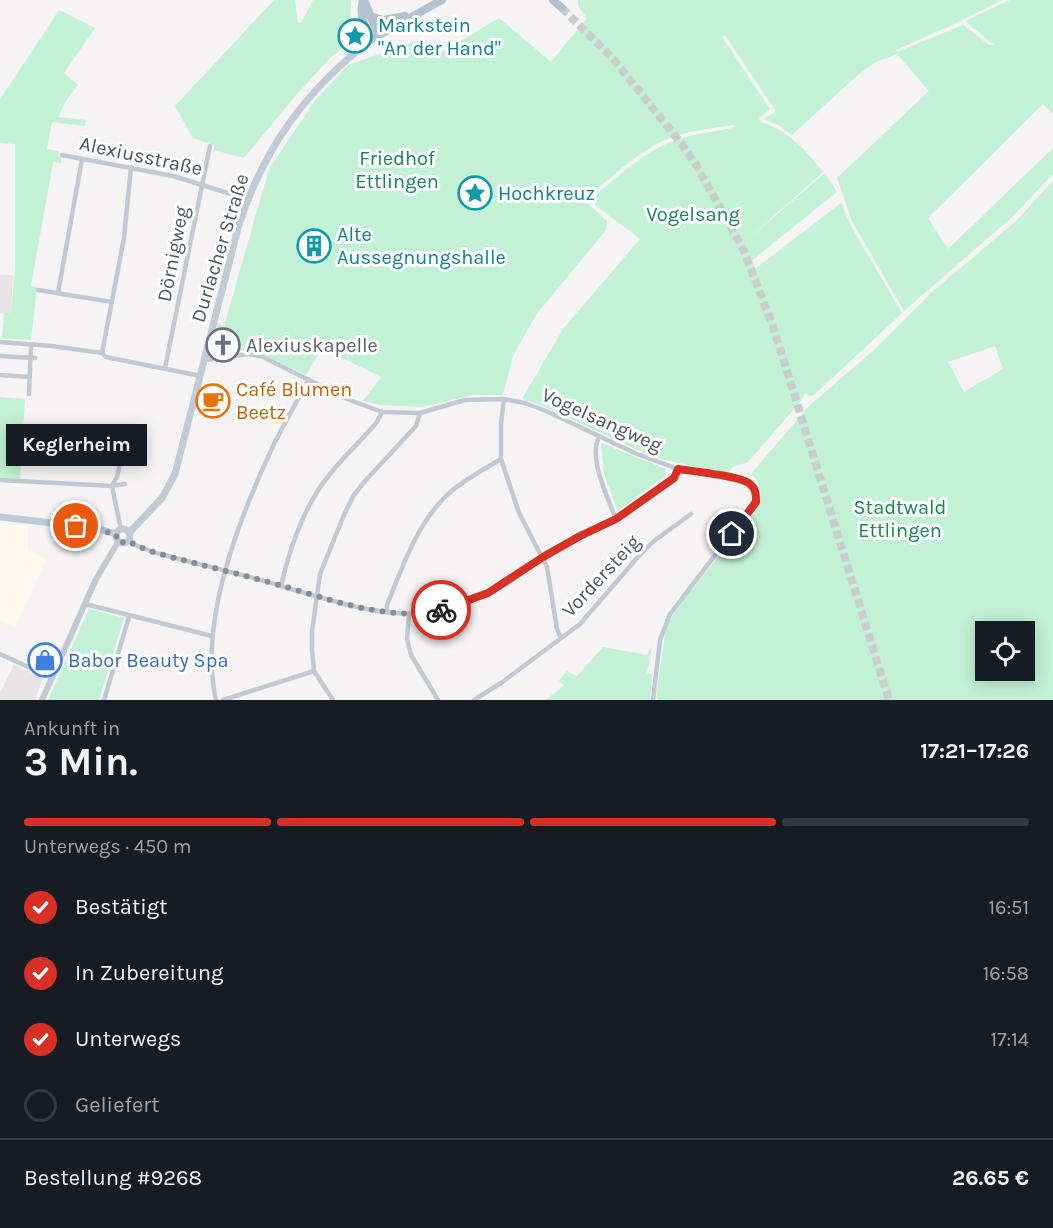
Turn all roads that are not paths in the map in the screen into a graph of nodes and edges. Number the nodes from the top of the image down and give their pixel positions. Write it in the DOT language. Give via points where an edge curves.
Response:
graph roads {
  1 [pos="364,0"];
  2 [pos="442,0"];
  3 [pos="553,0"];
  4 [pos="562,8"];
  5 [pos="415,14"];
  6 [pos="370,16"];
  7 [pos="375,37"];
  8 [pos="210,146"];
  9 [pos="62,155"];
  10 [pos="82,159"];
  11 [pos="131,167"];
  12 [pos="202,183"];
  13 [pos="247,199"];
  14 [pos="38,290"];
  15 [pos="58,293"];
  16 [pos="112,302"];
  17 [pos="0,342"];
  18 [pos="31,345"];
  19 [pos="102,353"];
  20 [pos="0,356"];
  21 [pos="33,358"];
  22 [pos="205,360"];
  23 [pos="165,368"];
  24 [pos="0,375"];
  25 [pos="201,376"];
  26 [pos="30,378"];
  27 [pos="308,379"];
  28 [pos="28,394"];
  29 [pos="504,399"];
  30 [pos="382,412"];
  31 [pos="420,412"];
  32 [pos="126,435"];
  33 [pos="599,437"];
  34 [pos="501,459"];
  35 [pos="678,469"];
  36 [pos="0,480"];
  37 [pos="125,484"];
  38 [pos="112,486"];
  39 [pos="691,514"];
  40 [pos="0,517"];
  41 [pos="616,519"];
  42 [pos="120,525"];
  43 [pos="129,537"];
  44 [pos="117,538"];
  45 [pos="543,557"];
  46 [pos="225,571"];
  47 [pos="281,586"];
  48 [pos="318,597"];
  49 [pos="85,604"];
  50 [pos="387,611"];
  51 [pos="409,614"];
  52 [pos="129,617"];
  53 [pos="212,636"];
  54 [pos="561,638"];
  55 [pos="0,654"];
  56 [pos="314,671"];
  57 [pos="52,678"];
  58 [pos="42,700"];
  59 [pos="104,700"];
  60 [pos="216,700"];
  61 [pos="223,700"];
  62 [pos="333,700"];
  63 [pos="438,700"];
  64 [pos="474,700"];
  65 [pos="653,700"];
  1 -- 6 [label="main road"];
  1 -- 7 [label="main road" via="363,22"];
  2 -- 5 [label="main road, Durlacher Straße"];
  3 -- 4 [label="main road"];
  5 -- 6 [label="main road" via="384,20"];
  5 -- 7 [label="main road, Durlacher Straße"];
  6 -- 7 [label="main road"];
  7 -- 13 [label="main road, Durlacher Straße" via="331,72 300,107 273,146"];
  8 -- 12 [label="street, Dörnigweg"];
  9 -- 10 [label="street, Alexiusstraße"];
  10 -- 11 [label="street, Alexiusstraße"];
  10 -- 15 [label="street"];
  11 -- 12 [label="street, Alexiusstraße"];
  11 -- 16 [label="street"];
  12 -- 13 [label="street, Alexiusstraße"];
  12 -- 23 [label="street, Dörnigweg"];
  13 -- 22 [label="main road, Durlacher Straße"];
  14 -- 15 [label="street"];
  15 -- 16 [label="street"];
  16 -- 19 [label="street"];
  17 -- 18 [label="street"];
  18 -- 19 [label="street"];
  18 -- 21 [label="street"];
  19 -- 23 [label="street"];
  20 -- 21 [label="street"];
  21 -- 26 [label="street"];
  22 -- 25 [label="main road, Durlacher Straße"];
  22 -- 27 [label="street, Vogelsangweg" via="249,354"];
  23 -- 25 [label="street"];
  24 -- 26 [label="street"];
  25 -- 43 [label="main road, Durlacher Straße" via="171,484"];
  26 -- 28 [label="street"];
  27 -- 30 [label="street, Vogelsangweg"];
  27 -- 46 [label="street" via="248,503"];
  29 -- 31 [label="street, Vogelsangweg" via="465,400"];
  29 -- 33 [label="street, Vogelsangweg" via="546,411"];
  29 -- 34 [label="street"];
  30 -- 31 [label="street, Vogelsangweg"];
  30 -- 47 [label="street" via="319,489 291,546"];
  31 -- 48 [label="street" via="416,426 354,495 320,574"];
  32 -- 38 [label="street"];
  33 -- 35 [label="street, Vogelsangweg"];
  33 -- 41 [label="street" via="600,476"];
  34 -- 45 [label="street" via="519,513"];
  34 -- 50 [label="street" via="454,490 428,518 409,551"];
  35 -- 41 [label="street" via="674,478"];
  35 -- 65 [label="street, Vogelsangweg" via="742,479 755,490 756,502 670,614 660,640"];
  36 -- 38 [label="street"];
  37 -- 38 [label="street"];
  38 -- 42 [label="street"];
  39 -- 54 [label="street, Vordersteig" via="648,546 580,624"];
  40 -- 44 [label="main road" via="96,528"];
  41 -- 45 [label="street"];
  43 -- 44 [label="main road" via="122,544"];
  43 -- 44 [label="main road" via="123,529"];
  43 -- 46 [label="street" via="135,545 153,552"];
  44 -- 49 [label="street"];
  45 -- 51 [label="street" via="488,593 430,613"];
  45 -- 54 [label="street"];
  46 -- 47 [label="street"];
  46 -- 53 [label="street"];
  47 -- 48 [label="street"];
  48 -- 50 [label="street"];
  48 -- 56 [label="street" via="312,632"];
  49 -- 52 [label="street"];
  49 -- 57 [label="street"];
  50 -- 51 [label="street"];
  51 -- 63 [label="street" via="407,639 411,655"];
  52 -- 53 [label="street"];
  52 -- 59 [label="street"];
  53 -- 60 [label="street" via="211,672"];
  54 -- 64 [label="street, Vordersteig"];
  55 -- 57 [label="street"];
  56 -- 61 [label="street"];
  56 -- 62 [label="street"];
  57 -- 58 [label="street"];
}
